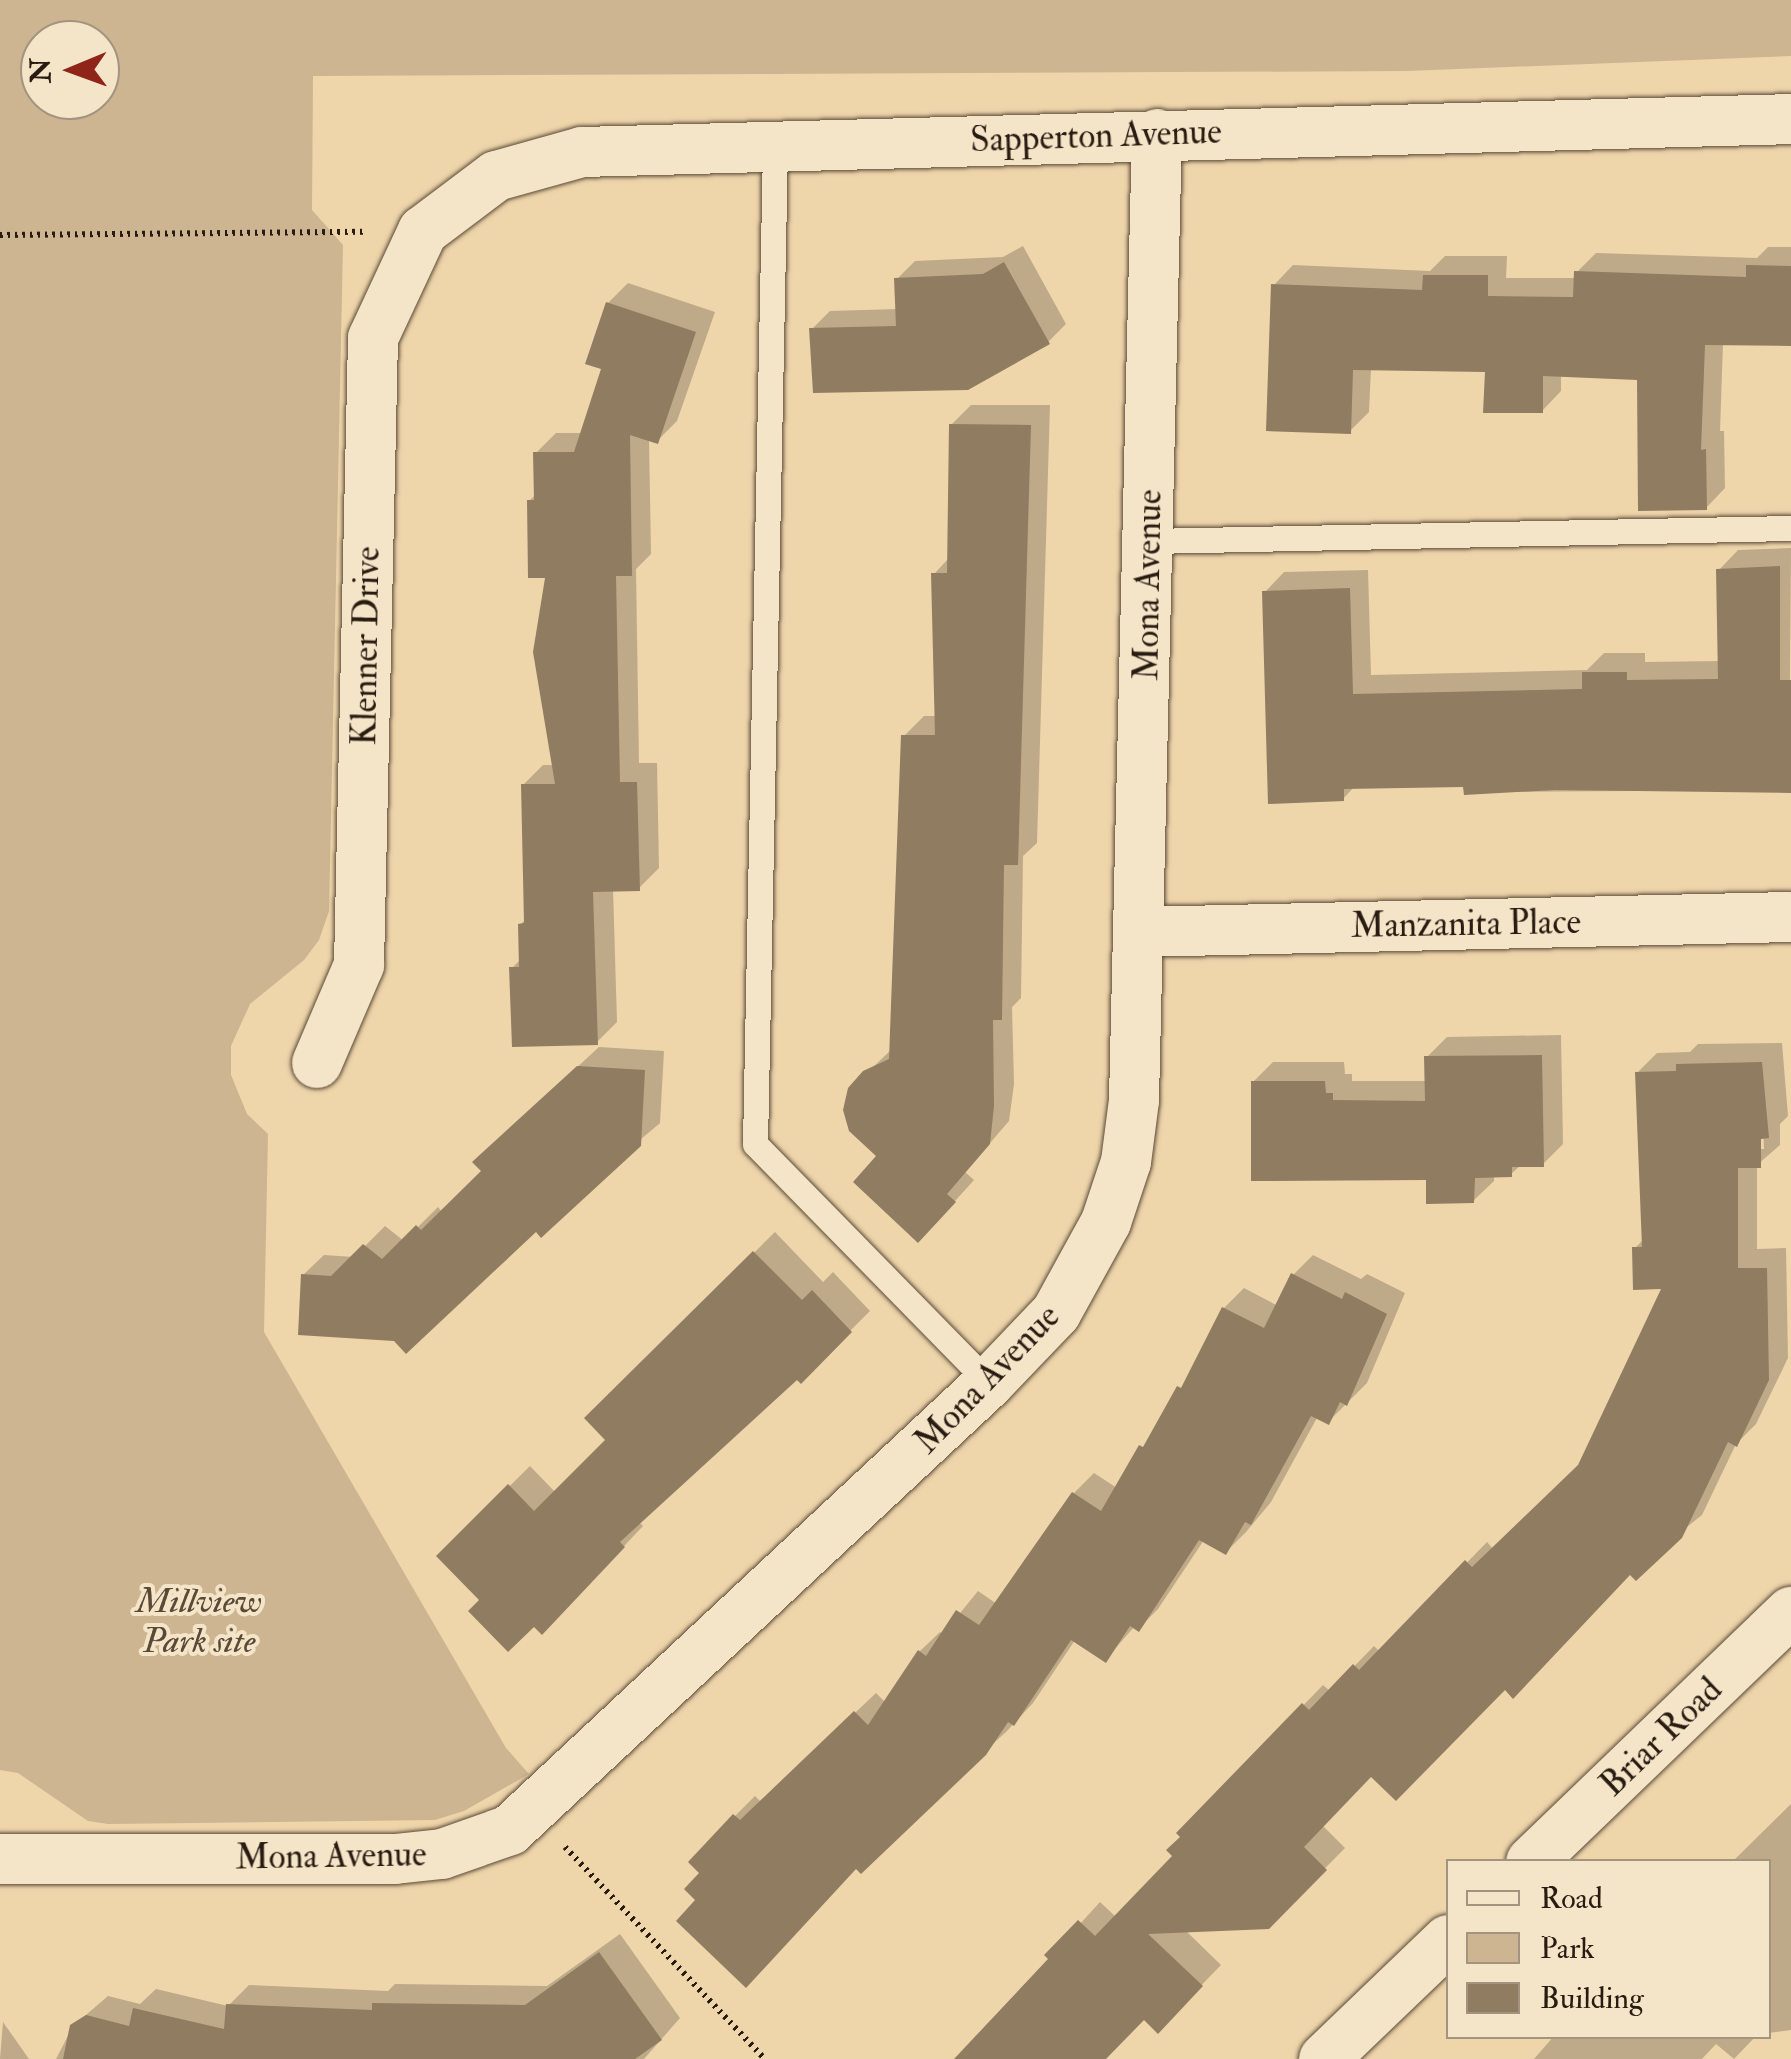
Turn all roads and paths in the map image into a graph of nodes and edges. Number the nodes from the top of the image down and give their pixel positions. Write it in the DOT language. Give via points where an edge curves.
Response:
graph roads {
  1 [pos="1791,119"];
  2 [pos="1157,134"];
  3 [pos="775,148"];
  4 [pos="424,232"];
  5 [pos="0,235"];
  6 [pos="1791,528"];
  7 [pos="1149,542"];
  8 [pos="1791,917"];
  9 [pos="1140,932"];
  10 [pos="318,1063"];
  11 [pos="989,1383"];
  12 [pos="1791,1612"];
  13 [pos="0,1859"];
  14 [pos="1534,1859"];
  15 [pos="582,1864"];
  16 [pos="1446,1942"];
  17 [pos="766,2059"];
  18 [pos="1324,2059"];
  1 -- 2 [label="street, Sapperton Avenue"];
  2 -- 3 [label="street, Sapperton Avenue"];
  2 -- 7 [label="street, Mona Avenue"];
  3 -- 4 [label="street, Sapperton Avenue" via="582,152 496,176"];
  3 -- 11 [label="lane" via="755,1144"];
  4 -- 5 [label="path"];
  4 -- 10 [label="street, Klenner Drive" via="373,338 358,965"];
  6 -- 7 [label="lane"];
  7 -- 9 [label="street, Mona Avenue"];
  8 -- 9 [label="street, Manzanita Place"];
  9 -- 11 [label="street, Mona Avenue" via="1134,1100 1126,1162 1106,1222 1056,1314"];
  11 -- 13 [label="street, Mona Avenue" via="510,1830 442,1854 395,1859"];
  12 -- 14 [label="street, Briar Road"];
  15 -- 17 [label="path"];
  16 -- 18 [label="street"];
}
